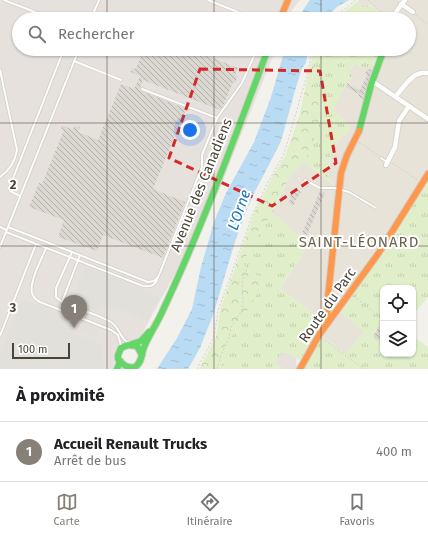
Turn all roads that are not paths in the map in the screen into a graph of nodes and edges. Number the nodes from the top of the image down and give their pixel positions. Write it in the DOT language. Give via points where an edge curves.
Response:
graph roads {
  1 [pos="4,0"];
  2 [pos="98,0"];
  3 [pos="208,0"];
  4 [pos="288,0"];
  5 [pos="403,2"];
  6 [pos="35,12"];
  7 [pos="94,12"];
  8 [pos="238,12"];
  9 [pos="283,12"];
  10 [pos="396,12"];
  11 [pos="413,12"];
  12 [pos="61,56"];
  13 [pos="76,56"];
  14 [pos="254,56"];
  15 [pos="265,56"];
  16 [pos="381,56"];
  17 [pos="74,61"];
  18 [pos="0,70"];
  19 [pos="428,73"];
  20 [pos="121,80"];
  21 [pos="372,81"];
  22 [pos="142,89"];
  23 [pos="396,96"];
  24 [pos="409,106"];
  25 [pos="216,118"];
  26 [pos="428,119"];
  27 [pos="380,158"];
  28 [pos="16,159"];
  29 [pos="20,160"];
  30 [pos="387,164"];
  31 [pos="428,174"];
  32 [pos="0,177"];
  33 [pos="305,180"];
  34 [pos="339,189"];
  35 [pos="20,196"];
  36 [pos="376,208"];
  37 [pos="0,227"];
  38 [pos="7,230"];
  39 [pos="36,244"];
  40 [pos="0,247"];
  41 [pos="46,248"];
  42 [pos="72,252"];
  43 [pos="80,255"];
  44 [pos="70,257"];
  45 [pos="78,260"];
  46 [pos="159,276"];
  47 [pos="62,302"];
  48 [pos="73,307"];
  49 [pos="86,312"];
  50 [pos="70,314"];
  51 [pos="83,319"];
  52 [pos="328,321"];
  53 [pos="111,322"];
  54 [pos="107,328"];
  55 [pos="153,328"];
  56 [pos="0,336"];
  57 [pos="131,344"];
  58 [pos="121,348"];
  59 [pos="142,355"];
  60 [pos="120,362"];
  61 [pos="129,368"];
  62 [pos="117,369"];
  63 [pos="300,369"];
  1 -- 6 [label="lane"];
  2 -- 7 [label="lane"];
  3 -- 8 [label="lane"];
  4 -- 9 [label="street"];
  5 -- 10 [label="street"];
  5 -- 11 [label="street"];
  12 -- 29 [label="lane"];
  13 -- 17 [label="lane"];
  14 -- 25 [label="lane" via="242,83"];
  15 -- 55 [label="street, Avenue des Canadiens" via="211,200 163,311"];
  16 -- 21 [label="street"];
  17 -- 20 [label="lane"];
  17 -- 35 [label="lane"];
  18 -- 28 [label="lane" via="17,150"];
  19 -- 23 [label="street" via="412,77"];
  21 -- 23 [label="street"];
  21 -- 34 [label="street" via="360,129 343,167"];
  22 -- 25 [label="lane"];
  23 -- 24 [label="street"];
  24 -- 26 [label="street"];
  24 -- 30 [label="street" via="399,121 395,147"];
  25 -- 46 [label="lane" via="202,155 202,167"];
  27 -- 30 [label="lane"];
  28 -- 29 [label="lane"];
  28 -- 32 [label="lane"];
  29 -- 35 [label="lane" via="10,190"];
  31 -- 52 [label="street, Route du Parc" via="378,254"];
  33 -- 34 [label="lane" via="320,188"];
  34 -- 36 [label="lane"];
  34 -- 52 [label="street" via="327,306"];
  35 -- 38 [label="lane"];
  37 -- 38 [label="lane"];
  38 -- 39 [label="lane"];
  38 -- 40 [label="lane"];
  38 -- 42 [label="lane"];
  39 -- 41 [label="lane"];
  39 -- 56 [label="lane"];
  41 -- 44 [label="lane"];
  41 -- 50 [label="lane" via="33,282 32,293 40,302"];
  42 -- 43 [label="lane"];
  42 -- 44 [label="lane"];
  43 -- 45 [label="lane"];
  43 -- 46 [label="lane" via="148,282"];
  44 -- 45 [label="lane"];
  44 -- 47 [label="lane" via="55,291 56,298"];
  45 -- 46 [label="lane" via="143,286 152,286"];
  45 -- 47 [label="lane"];
  47 -- 48 [label="lane"];
  48 -- 49 [label="lane"];
  48 -- 50 [label="lane"];
  49 -- 51 [label="lane"];
  49 -- 53 [label="lane"];
  50 -- 51 [label="lane"];
  51 -- 54 [label="lane"];
  52 -- 63 [label="street, Route du Parc"];
  53 -- 54 [label="lane"];
  53 -- 57 [label="lane" via="123,339"];
  54 -- 58 [label="lane" via="118,335"];
  55 -- 57 [label="street, Avenue des Canadiens" via="141,340"];
  55 -- 59 [label="street, Avenue des Canadiens"];
  57 -- 58 [label="street"];
  57 -- 59 [label="street" via="139,348"];
  58 -- 60 [label="street" via="118,355"];
  59 -- 61 [label="street" via="138,365"];
  60 -- 61 [label="street"];
  60 -- 62 [label="street"];
}
